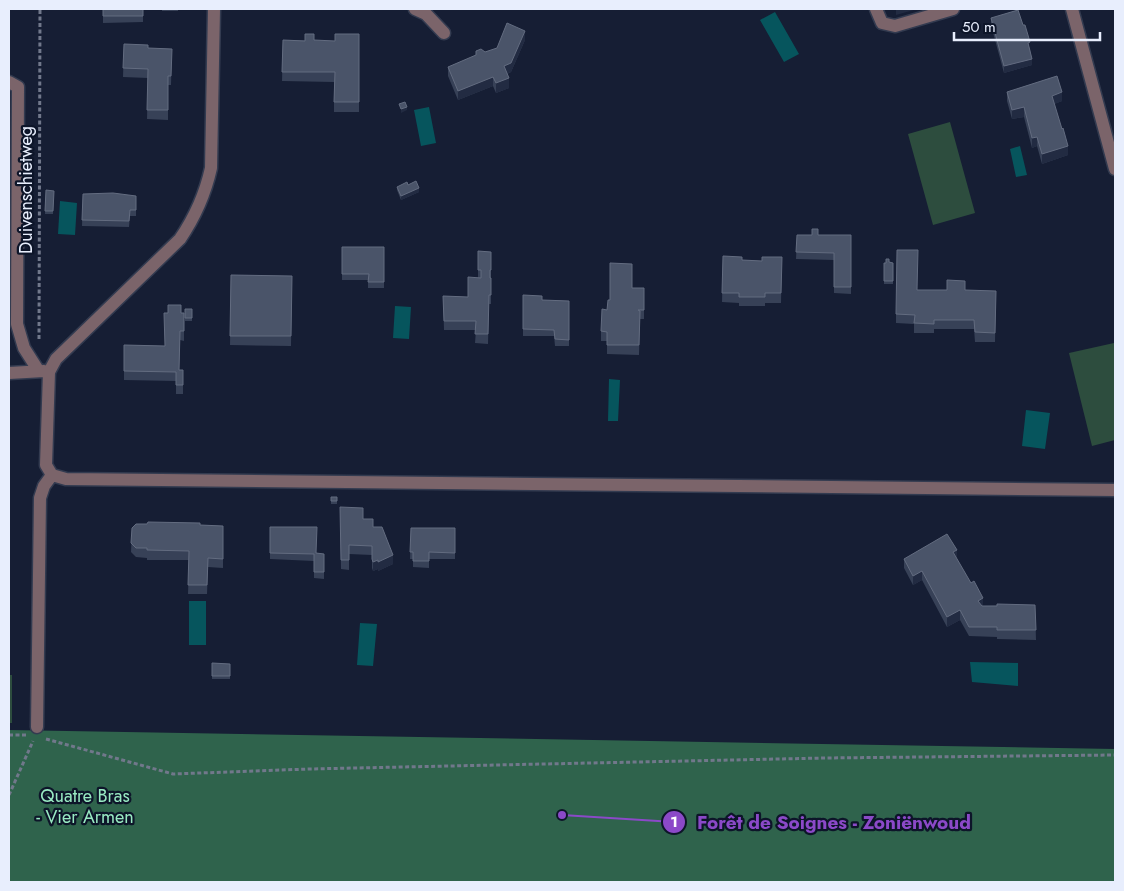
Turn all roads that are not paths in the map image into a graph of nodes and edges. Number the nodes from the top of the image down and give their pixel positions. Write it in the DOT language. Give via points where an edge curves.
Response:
graph roads {
  1 [pos="214,9"];
  2 [pos="415,9"];
  3 [pos="876,9"];
  4 [pos="954,9"];
  5 [pos="1072,9"];
  6 [pos="444,33"];
  7 [pos="9,82"];
  8 [pos="1115,168"];
  9 [pos="43,371"];
  10 [pos="9,373"];
  11 [pos="52,475"];
  12 [pos="1115,490"];
  13 [pos="36,732"];
  1 -- 9 [label="street" via="211,168 196,212 180,239"];
  2 -- 6 [label="street" via="426,14"];
  3 -- 4 [label="street" via="882,23 895,26"];
  5 -- 8 [label="street"];
  7 -- 9 [label="street" via="18,88 16,324 24,348"];
  9 -- 10 [label="street"];
  9 -- 11 [label="street" via="46,464"];
  11 -- 12 [label="street" via="66,479"];
  11 -- 13 [label="street" via="40,498"];
}
